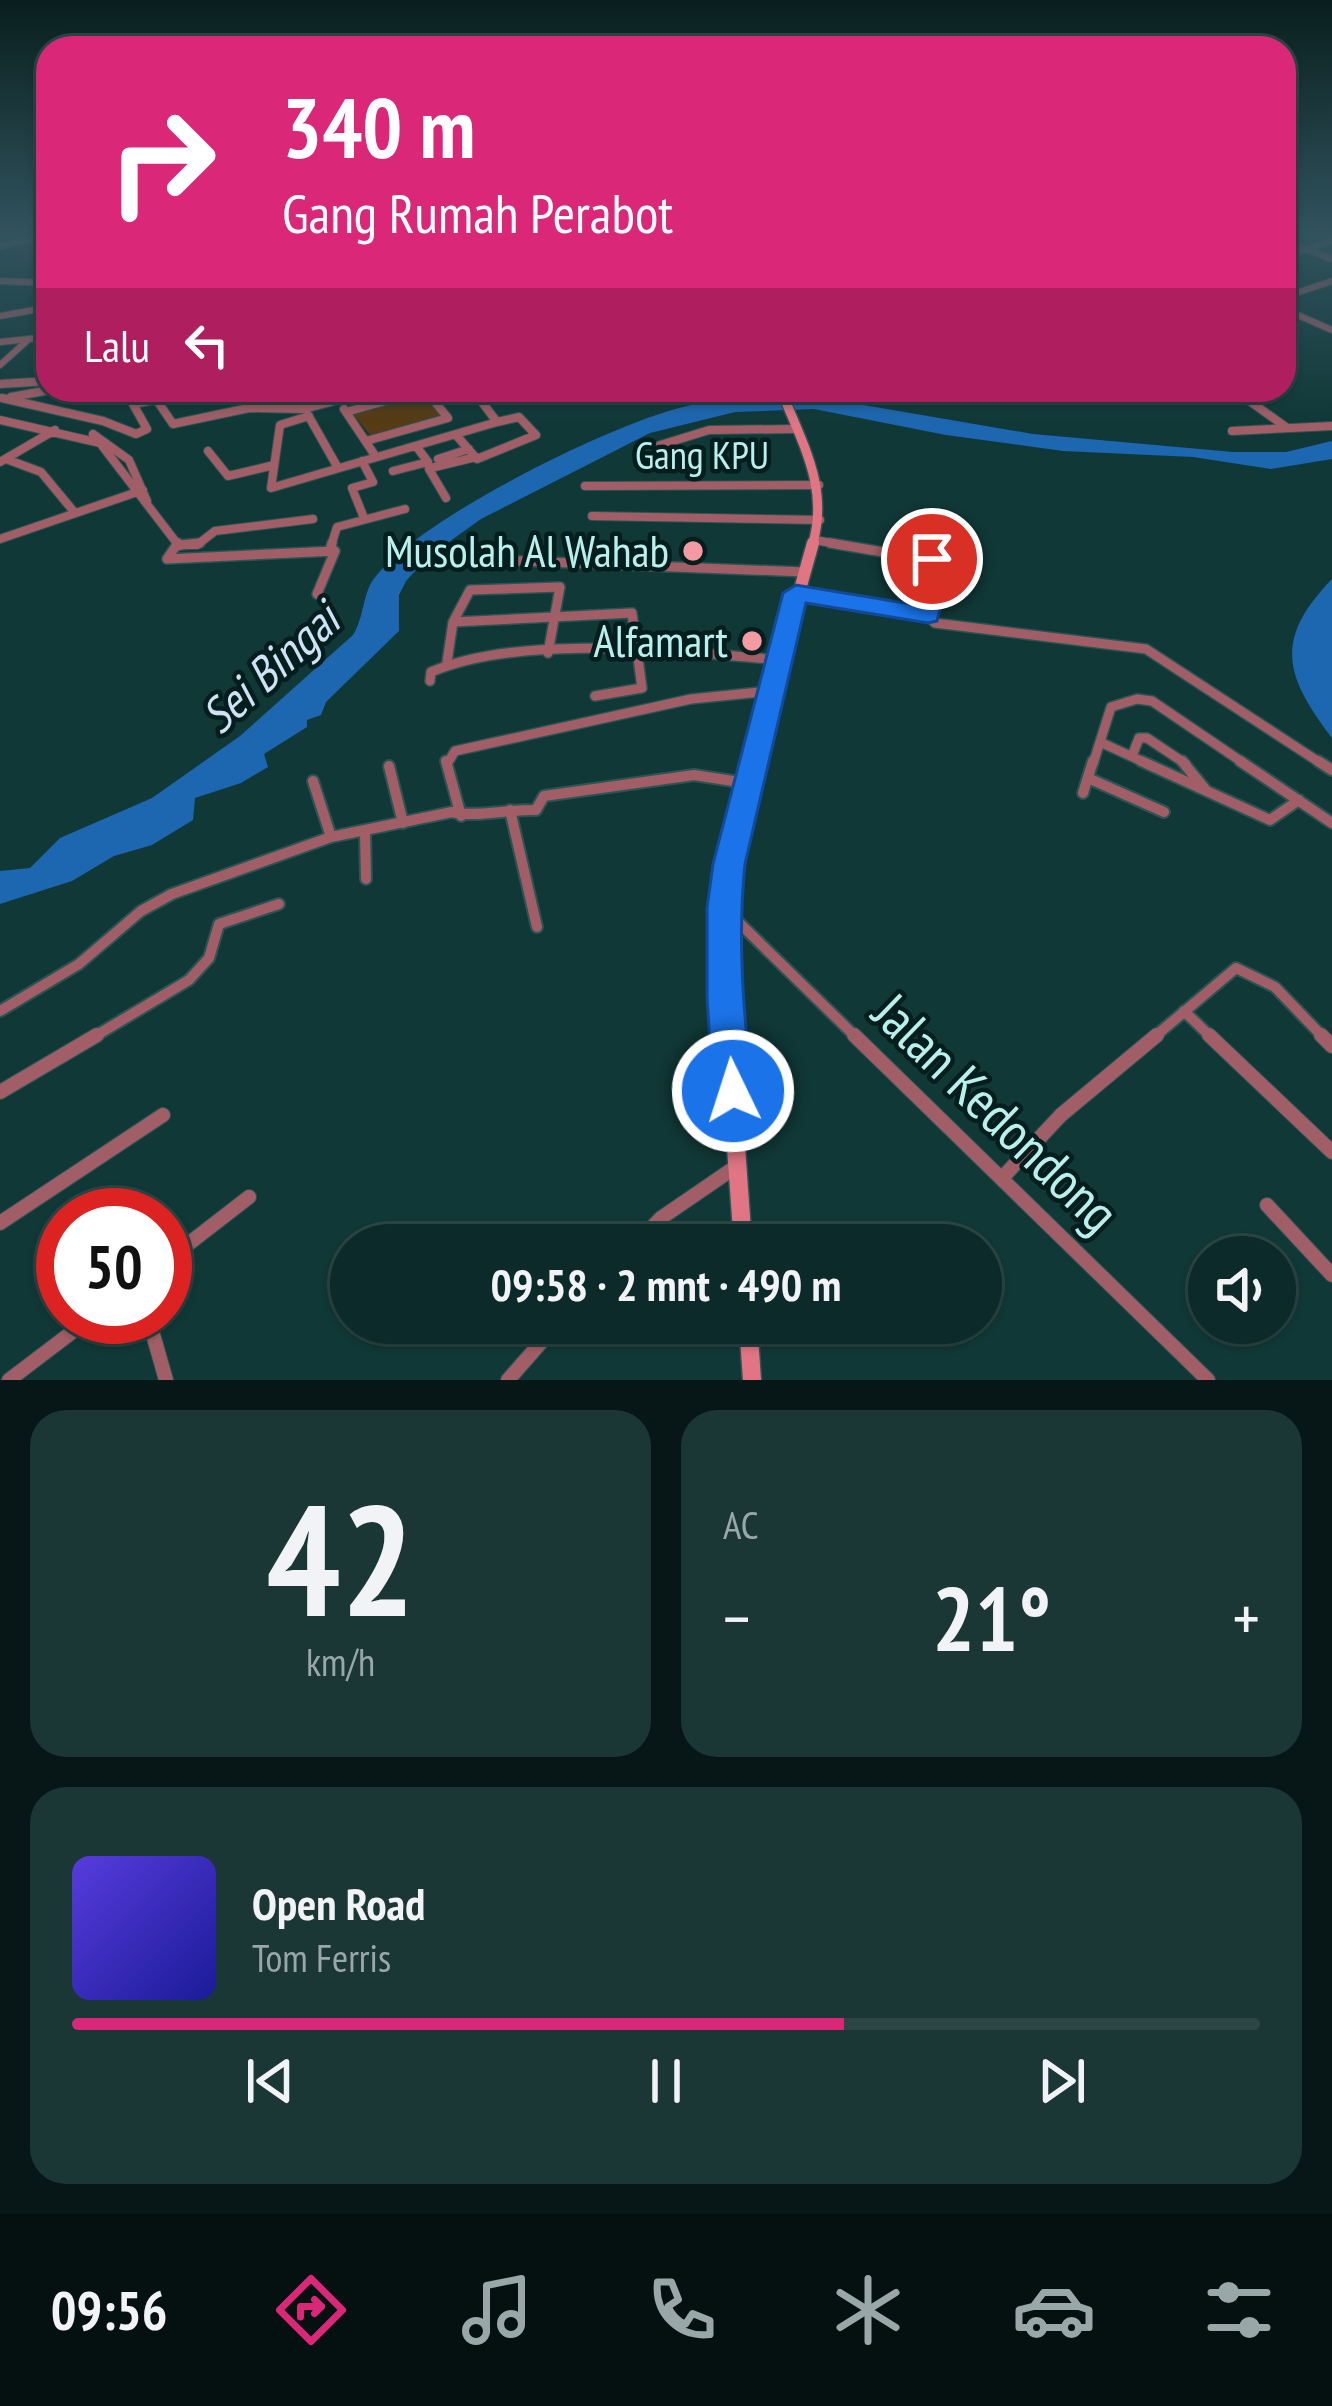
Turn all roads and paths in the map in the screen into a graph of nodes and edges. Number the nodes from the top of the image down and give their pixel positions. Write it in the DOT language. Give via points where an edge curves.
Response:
graph roads {
  1 [pos="36,310"];
  2 [pos="1296,315"];
  3 [pos="0,316"];
  4 [pos="1332,330"];
  5 [pos="29,339"];
  6 [pos="36,339"];
  7 [pos="2,343"];
  8 [pos="0,365"];
  9 [pos="36,382"];
  10 [pos="0,383"];
  11 [pos="36,392"];
  12 [pos="1,398"];
  13 [pos="139,402"];
  14 [pos="163,402"];
  15 [pos="332,402"];
  16 [pos="335,402"];
  17 [pos="382,402"];
  18 [pos="435,402"];
  19 [pos="482,402"];
  20 [pos="786,402"];
  21 [pos="1251,402"];
  22 [pos="346,412"];
  23 [pos="307,413"];
  24 [pos="0,417"];
  25 [pos="497,422"];
  26 [pos="114,424"];
  27 [pos="795,425"];
  28 [pos="1332,426"];
  29 [pos="1286,427"];
  30 [pos="57,428"];
  31 [pos="1232,431"];
  32 [pos="95,435"];
  33 [pos="456,435"];
  34 [pos="366,441"];
  35 [pos="416,446"];
  36 [pos="654,447"];
  37 [pos="469,449"];
  38 [pos="208,451"];
  39 [pos="387,454"];
  40 [pos="376,457"];
  41 [pos="476,458"];
  42 [pos="438,459"];
  43 [pos="3,460"];
  44 [pos="362,461"];
  45 [pos="274,465"];
  46 [pos="429,465"];
  47 [pos="338,468"];
  48 [pos="394,471"];
  49 [pos="373,482"];
  50 [pos="585,485"];
  51 [pos="819,485"];
  52 [pos="142,490"];
  53 [pos="446,498"];
  54 [pos="405,509"];
  55 [pos="75,513"];
  56 [pos="592,516"];
  57 [pos="364,518"];
  58 [pos="314,519"];
  59 [pos="820,520"];
  60 [pos="0,539"];
  61 [pos="815,540"];
  62 [pos="181,545"];
  63 [pos="330,550"];
  64 [pos="497,560"];
  65 [pos="804,572"];
  66 [pos="796,593"];
  67 [pos="317,594"];
  68 [pos="928,615"];
  69 [pos="556,618"];
  70 [pos="453,622"];
  71 [pos="640,648"];
  72 [pos="548,652"];
  73 [pos="781,660"];
  74 [pos="447,662"];
  75 [pos="430,681"];
  76 [pos="770,691"];
  77 [pos="595,696"];
  78 [pos="1100,742"];
  79 [pos="1132,756"];
  80 [pos="389,766"];
  81 [pos="1332,770"];
  82 [pos="1088,778"];
  83 [pos="313,781"];
  84 [pos="746,783"];
  85 [pos="1205,789"];
  86 [pos="1083,793"];
  87 [pos="1299,800"];
  88 [pos="510,811"];
  89 [pos="1164,812"];
  90 [pos="461,816"];
  91 [pos="403,823"];
  92 [pos="1332,823"];
  93 [pos="365,831"];
  94 [pos="331,837"];
  95 [pos="365,879"];
  96 [pos="279,904"];
  97 [pos="724,908"];
  98 [pos="537,927"];
  99 [pos="0,1011"];
  100 [pos="1184,1011"];
  101 [pos="1332,1046"];
  102 [pos="0,1092"];
  103 [pos="164,1115"];
  104 [pos="1332,1152"];
  105 [pos="738,1165"];
  106 [pos="1003,1177"];
  107 [pos="249,1198"];
  108 [pos="1267,1205"];
  109 [pos="0,1223"];
  110 [pos="656,1224"];
  111 [pos="742,1224"];
  112 [pos="192,1241"];
  113 [pos="1332,1275"];
  114 [pos="56,1344"];
  115 [pos="156,1344"];
  116 [pos="540,1344"];
  117 [pos="749,1344"];
  118 [pos="9,1380"];
  119 [pos="166,1380"];
  120 [pos="508,1380"];
  121 [pos="752,1380"];
  122 [pos="1208,1380"];
  1 -- 3 [label="street"];
  2 -- 4 [label="street"];
  5 -- 6 [label="street"];
  5 -- 7 [label="street"];
  5 -- 8 [label="street"];
  9 -- 10 [label="street"];
  11 -- 12 [label="street"];
  12 -- 26 [label="street"];
  13 -- 26 [label="street" via="133,404 145,434"];
  14 -- 23 [label="street" via="173,424 249,408"];
  15 -- 23 [label="street"];
  16 -- 22 [label="street"];
  17 -- 22 [label="street"];
  18 -- 34 [label="street" via="448,418"];
  19 -- 25 [label="street"];
  20 -- 27 [label="main road"];
  21 -- 29 [label="street"];
  22 -- 34 [label="street"];
  23 -- 45 [label="street" via="280,425"];
  23 -- 47 [label="street"];
  24 -- 30 [label="street"];
  25 -- 33 [label="street"];
  25 -- 41 [label="street" via="519,417 536,435"];
  26 -- 32 [label="street"];
  27 -- 36 [label="street" via="709,430"];
  27 -- 51 [label="main road"];
  28 -- 29 [label="street"];
  29 -- 31 [label="street"];
  30 -- 32 [label="street"];
  30 -- 43 [label="street"];
  30 -- 52 [label="street" via="100,443"];
  32 -- 52 [label="street" via="120,450"];
  33 -- 35 [label="street"];
  33 -- 37 [label="street"];
  34 -- 40 [label="street"];
  35 -- 39 [label="street"];
  35 -- 46 [label="street"];
  37 -- 41 [label="street"];
  37 -- 42 [label="street"];
  38 -- 45 [label="street" via="228,476"];
  39 -- 40 [label="street"];
  39 -- 48 [label="street"];
  40 -- 44 [label="street"];
  41 -- 46 [label="street"];
  43 -- 55 [label="street" via="41,472"];
  44 -- 47 [label="street"];
  44 -- 49 [label="street"];
  45 -- 47 [label="street" via="271,488"];
  46 -- 48 [label="street"];
  46 -- 53 [label="street"];
  48 -- 49 [label="street"];
  49 -- 57 [label="street" via="352,488"];
  50 -- 51 [label="street, Gang KPU"];
  51 -- 59 [label="main road"];
  52 -- 55 [label="street"];
  52 -- 62 [label="street"];
  54 -- 57 [label="street"];
  55 -- 60 [label="street"];
  56 -- 59 [label="street"];
  57 -- 63 [label="street" via="338,527"];
  58 -- 62 [label="street" via="215,531 197,545"];
  59 -- 61 [label="main road"];
  61 -- 65 [label="main road"];
  61 -- 68 [label="street" via="936,561"];
  62 -- 63 [label="street" via="167,559"];
  63 -- 67 [label="street" via="337,556"];
  64 -- 65 [label="street"];
  65 -- 66 [label="main road"];
  66 -- 68 [label="street"];
  66 -- 73 [label="main road"];
  68 -- 81 [label="street" via="971,629 1146,649"];
  69 -- 70 [label="street"];
  69 -- 70 [label="street" via="560,587 466,592"];
  69 -- 71 [label="street" via="632,613"];
  69 -- 72 [label="street"];
  70 -- 74 [label="street"];
  71 -- 72 [label="street"];
  71 -- 73 [label="street"];
  71 -- 77 [label="street" via="642,688"];
  72 -- 74 [label="street"];
  73 -- 76 [label="main road"];
  74 -- 75 [label="street"];
  76 -- 84 [label="main road"];
  76 -- 90 [label="street" via="691,699 455,751 446,759"];
  78 -- 79 [label="street"];
  78 -- 82 [label="street"];
  78 -- 87 [label="street" via="1111,707 1152,701"];
  79 -- 85 [label="street"];
  79 -- 85 [label="street" via="1139,738 1147,738 1191,767"];
  80 -- 91 [label="street"];
  82 -- 86 [label="street"];
  82 -- 89 [label="street"];
  83 -- 94 [label="street"];
  84 -- 88 [label="street" via="694,775 544,796 538,809"];
  84 -- 97 [label="main road"];
  85 -- 87 [label="street" via="1270,820"];
  87 -- 92 [label="street"];
  88 -- 90 [label="street"];
  88 -- 98 [label="street"];
  90 -- 91 [label="street"];
  91 -- 93 [label="street"];
  93 -- 94 [label="street"];
  93 -- 95 [label="street"];
  94 -- 99 [label="street" via="172,894"];
  96 -- 102 [label="street" via="223,922 209,958 189,980"];
  97 -- 105 [label="main road"];
  97 -- 106 [label="street, Jalan Kedondong"];
  100 -- 101 [label="street" via="1236,968 1250,969"];
  100 -- 104 [label="street"];
  100 -- 106 [label="street" via="1061,1115"];
  103 -- 109 [label="street"];
  105 -- 110 [label="street"];
  105 -- 111 [label="main road"];
  106 -- 122 [label="street, Jalan Kedondong"];
  107 -- 112 [label="street"];
  108 -- 113 [label="street"];
  114 -- 118 [label="street"];
  115 -- 119 [label="street"];
  116 -- 120 [label="street"];
  117 -- 121 [label="main road"];
}
